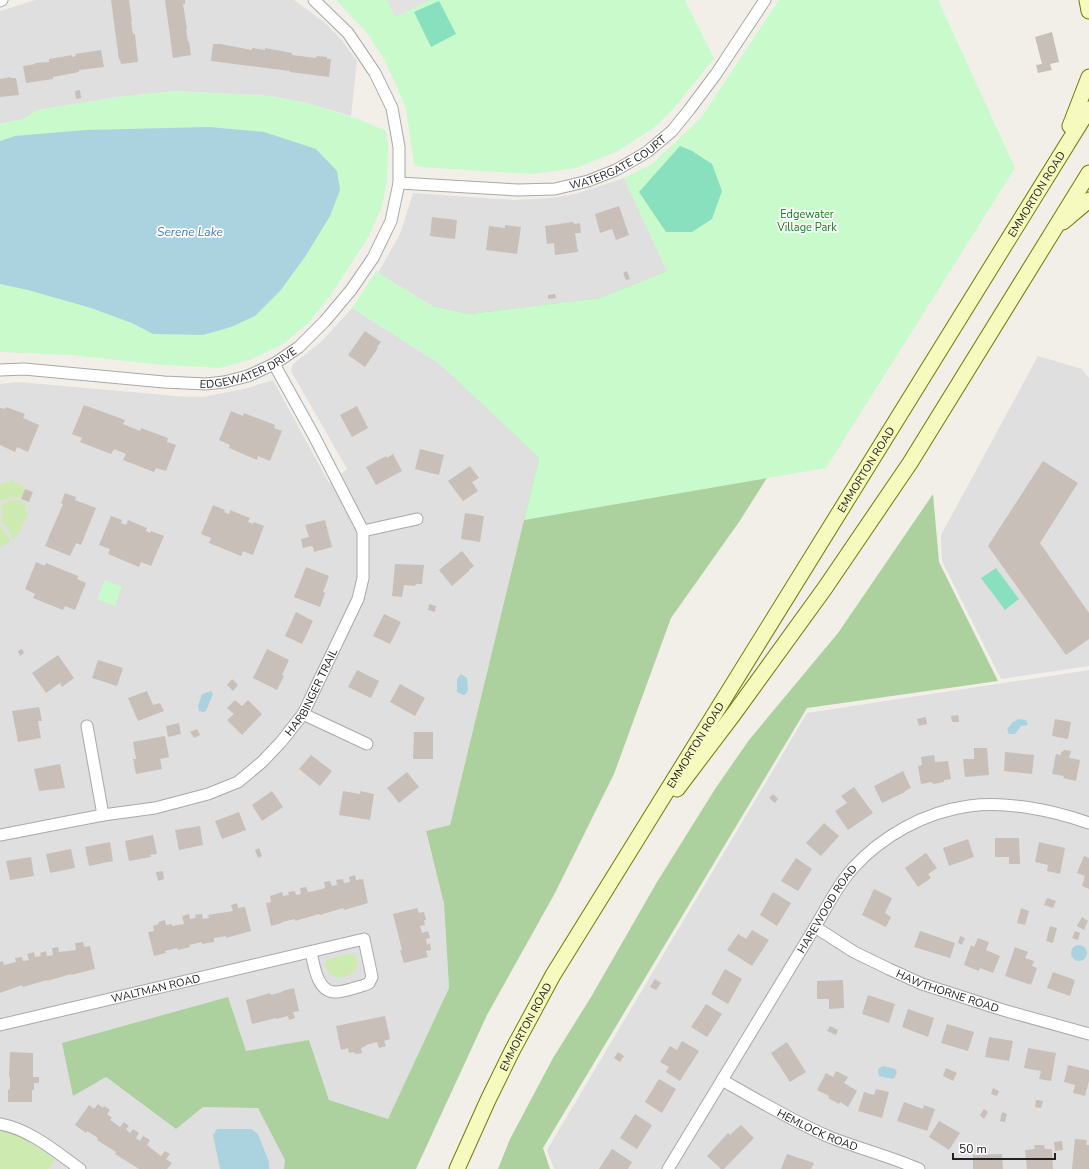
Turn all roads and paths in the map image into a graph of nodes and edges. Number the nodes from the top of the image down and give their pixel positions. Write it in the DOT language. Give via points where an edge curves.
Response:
graph roads {
  1 [pos="314,0"];
  2 [pos="765,0"];
  3 [pos="1087,0"];
  4 [pos="1089,11"];
  5 [pos="1089,77"];
  6 [pos="1089,109"];
  7 [pos="1054,165"];
  8 [pos="1089,173"];
  9 [pos="399,183"];
  10 [pos="1089,200"];
  11 [pos="1050,234"];
  12 [pos="274,364"];
  13 [pos="0,370"];
  14 [pos="417,519"];
  15 [pos="363,532"];
  16 [pos="303,714"];
  17 [pos="87,726"];
  18 [pos="367,744"];
  19 [pos="103,815"];
  20 [pos="1089,822"];
  21 [pos="642,829"];
  22 [pos="0,835"];
  23 [pos="815,927"];
  24 [pos="311,952"];
  25 [pos="0,1025"];
  26 [pos="1089,1034"];
  27 [pos="722,1080"];
  28 [pos="0,1124"];
  29 [pos="80,1169"];
  30 [pos="457,1169"];
  31 [pos="668,1169"];
  32 [pos="919,1169"];
  1 -- 9 [label="street, EDGEWATER DRIVE" via="348,33 375,73 392,108 399,147"];
  2 -- 9 [label="street, WATERGATE COURT" via="716,74 672,131 647,152 616,170 588,181 555,189 518,190"];
  3 -- 4 [label="main road"];
  5 -- 7 [label="main road"];
  6 -- 7 [label="main road, EMMORTON ROAD"];
  7 -- 21 [label="main road, EMMORTON ROAD"];
  8 -- 11 [label="main road, EMMORTON ROAD"];
  9 -- 12 [label="street, EDGEWATER DRIVE" via="391,222 351,290 299,347"];
  10 -- 11 [label="main road"];
  11 -- 21 [label="main road, EMMORTON ROAD" via="910,464 826,588 684,781"];
  12 -- 13 [label="street, EDGEWATER DRIVE" via="248,376 206,384 24,369"];
  12 -- 15 [label="street, HARBINGER TRAIL"];
  14 -- 15 [label="street"];
  15 -- 16 [label="street, HARBINGER TRAIL" via="363,578 358,599"];
  16 -- 18 [label="street"];
  16 -- 19 [label="street, HARBINGER TRAIL" via="262,762 238,782 208,794 154,808"];
  17 -- 19 [label="street"];
  19 -- 22 [label="street, HARBINGER TRAIL"];
  20 -- 23 [label="street, HAREWOOD ROAD" via="1043,810 994,805 969,806 928,817 884,840 863,858 837,888"];
  21 -- 30 [label="main road, EMMORTON ROAD" via="549,982 512,1051"];
  23 -- 26 [label="street, HAWTHORNE ROAD" via="854,952 922,984"];
  23 -- 27 [label="street, HAREWOOD ROAD"];
  24 -- 24 [label="street, WALTMAN ROAD" via="364,939 372,977 365,985 335,992 326,990 319,982"];
  24 -- 25 [label="street, WALTMAN ROAD"];
  27 -- 31 [label="street, HAREWOOD ROAD"];
  27 -- 32 [label="street, HEMLOCK ROAD" via="828,1136"];
  28 -- 29 [label="street" via="34,1136"];
}
